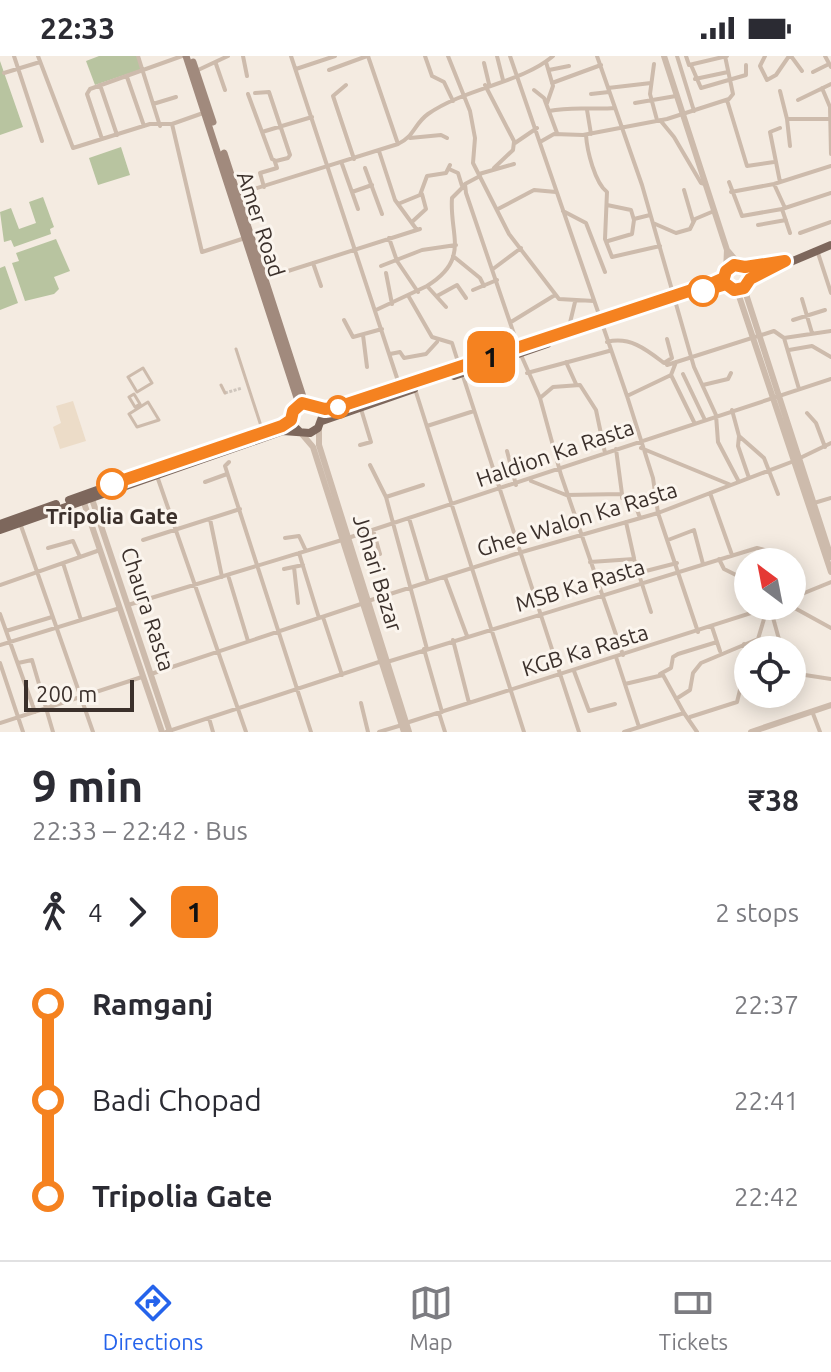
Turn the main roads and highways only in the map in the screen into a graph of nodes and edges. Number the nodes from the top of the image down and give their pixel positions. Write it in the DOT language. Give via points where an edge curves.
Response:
graph roads {
  1 [pos="186,56"];
  2 [pos="207,111"];
  3 [pos="248,237"];
  4 [pos="831,245"];
  5 [pos="785,261"];
  6 [pos="742,266"];
  7 [pos="725,278"];
  8 [pos="750,279"];
  9 [pos="601,324"];
  10 [pos="520,350"];
  11 [pos="461,370"];
  12 [pos="401,391"];
  13 [pos="302,404"];
  14 [pos="317,406"];
  15 [pos="291,420"];
  16 [pos="322,423"];
  17 [pos="301,432"];
  18 [pos="155,472"];
  19 [pos="86,496"];
  20 [pos="0,527"];
  1 -- 2 [label="main road, Amer Road"];
  1 -- 2 [label="main road, Amer Road"];
  2 -- 3 [label="main road, Amer Road"];
  3 -- 13 [label="main road, Amer Road"];
  3 -- 13 [label="main road, Amer Road" via="266,278"];
  4 -- 5 [label="main road"];
  5 -- 6 [label="main road"];
  5 -- 8 [label="main road"];
  6 -- 7 [label="main road"];
  6 -- 8 [label="main road"];
  7 -- 8 [label="main road" via="740,289"];
  7 -- 9 [label="main road"];
  9 -- 10 [label="main road"];
  9 -- 10 [label="main road"];
  10 -- 11 [label="main road"];
  11 -- 12 [label="main road"];
  11 -- 12 [label="main road"];
  12 -- 14 [label="main road" via="331,409"];
  12 -- 16 [label="main road"];
  13 -- 14 [label="main road"];
  13 -- 15 [label="main road"];
  14 -- 16 [label="main road"];
  15 -- 17 [label="main road"];
  15 -- 18 [label="main road"];
  16 -- 17 [label="main road" via="310,433"];
  17 -- 18 [label="main road" via="283,431"];
  18 -- 19 [label="main road"];
  19 -- 20 [label="main road"];
  19 -- 20 [label="main road"];
}
